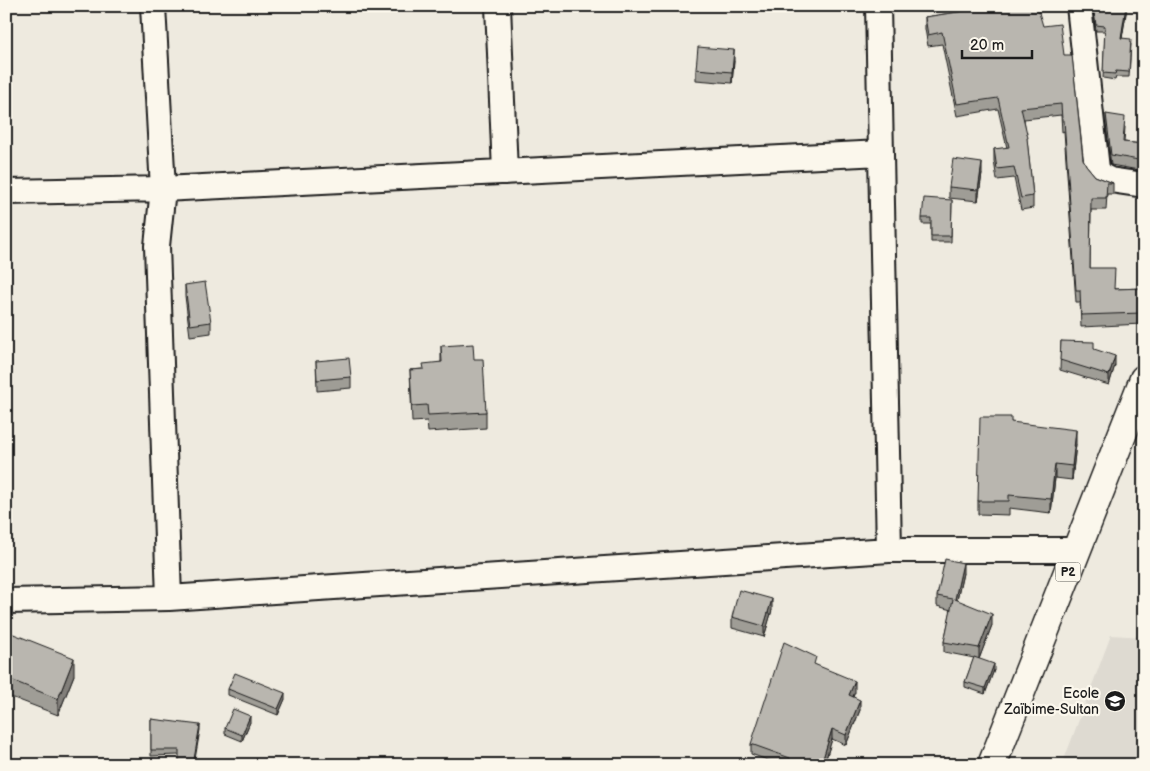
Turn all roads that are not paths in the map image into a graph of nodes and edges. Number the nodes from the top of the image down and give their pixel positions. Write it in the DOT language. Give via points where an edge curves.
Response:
graph roads {
  1 [pos="153,6"];
  2 [pos="498,6"];
  3 [pos="878,6"];
  4 [pos="1079,6"];
  5 [pos="881,153"];
  6 [pos="505,172"];
  7 [pos="1144,185"];
  8 [pos="162,189"];
  9 [pos="6,192"];
  10 [pos="1144,380"];
  11 [pos="889,550"];
  12 [pos="1077,550"];
  13 [pos="169,598"];
  14 [pos="10,608"];
  15 [pos="992,765"];
  1 -- 8 [label="street"];
  2 -- 6 [label="street"];
  3 -- 5 [label="street"];
  4 -- 7 [label="street" via="1097,169 1110,180"];
  5 -- 6 [label="street"];
  5 -- 11 [label="street"];
  6 -- 8 [label="street"];
  8 -- 9 [label="street"];
  8 -- 13 [label="street" via="157,246"];
  10 -- 12 [label="main road, P2"];
  11 -- 12 [label="street"];
  11 -- 13 [label="street"];
  12 -- 15 [label="main road, P2"];
  13 -- 14 [label="street"];
}
